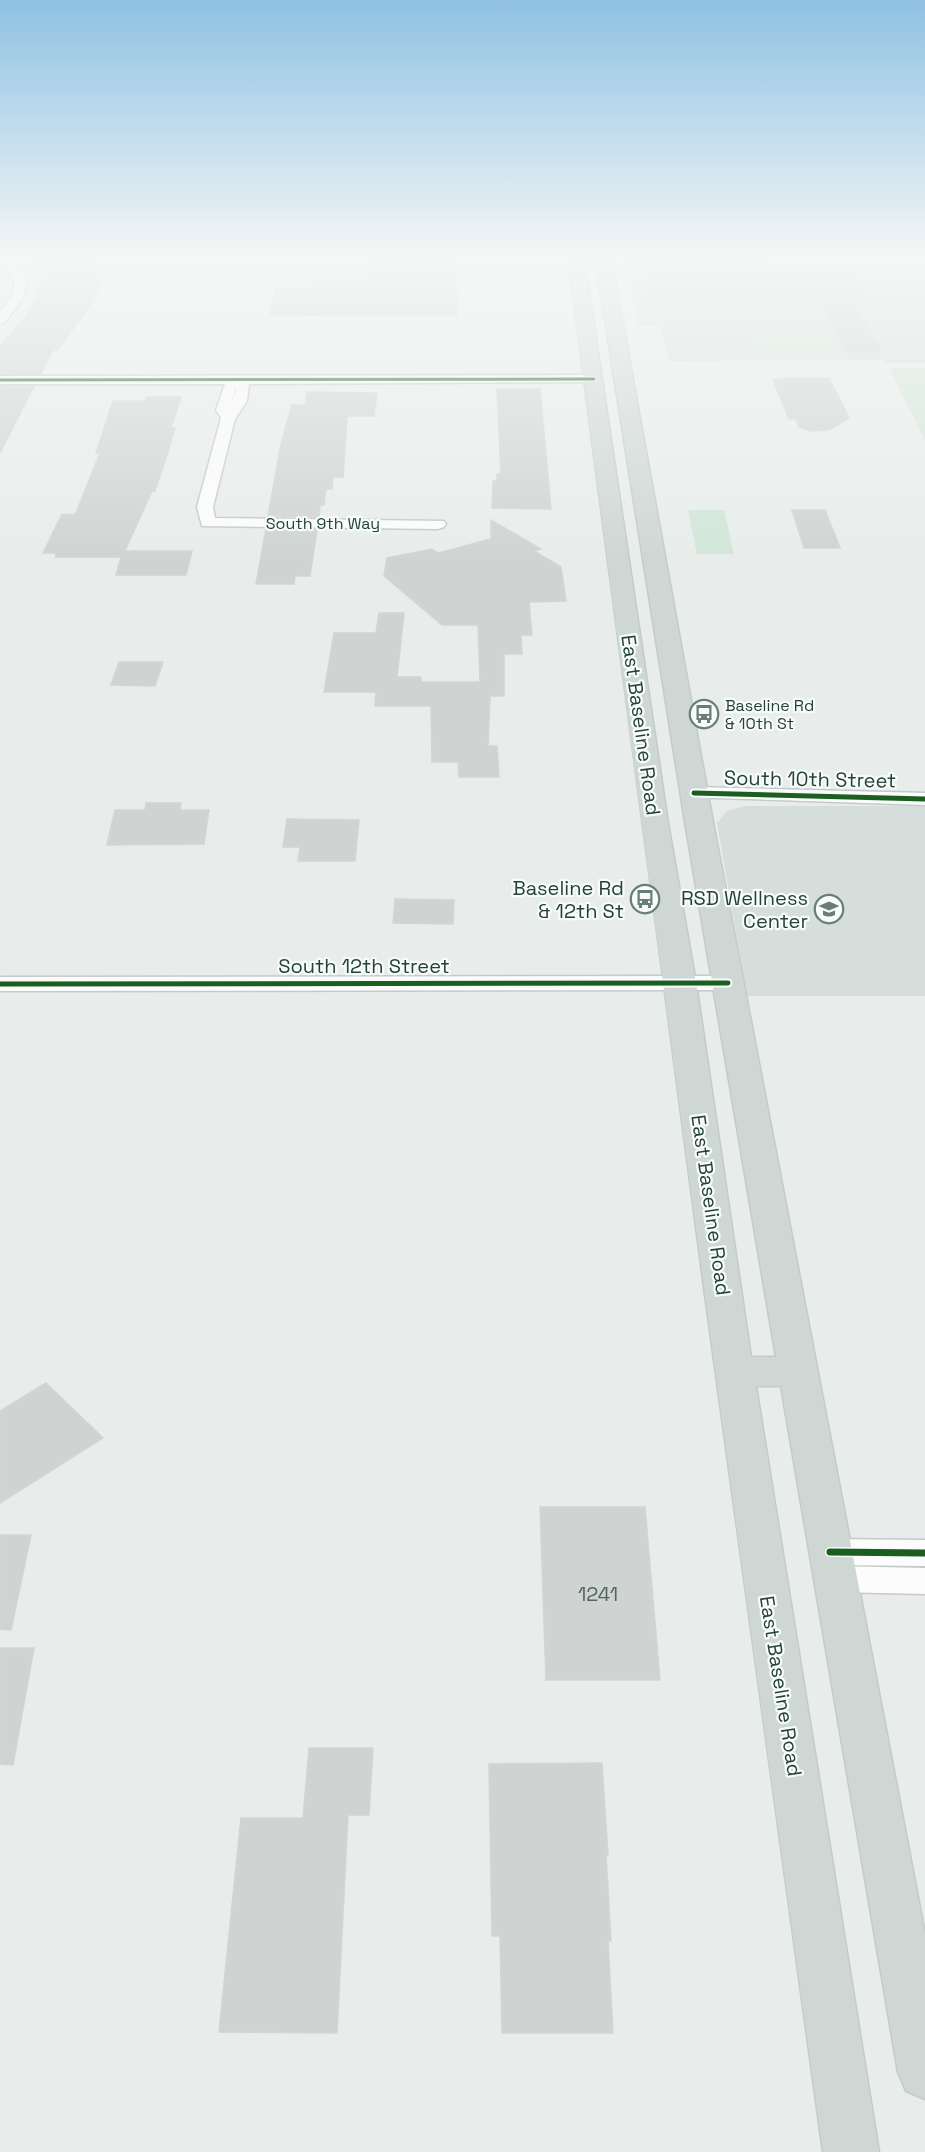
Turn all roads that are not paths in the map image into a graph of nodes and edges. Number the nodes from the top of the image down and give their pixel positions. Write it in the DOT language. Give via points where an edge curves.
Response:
graph roads {
  1 [pos="591,358"];
  2 [pos="620,358"];
  3 [pos="242,379"];
  4 [pos="594,379"];
  5 [pos="0,380"];
  6 [pos="624,380"];
  7 [pos="438,524"];
  8 [pos="619,563"];
  9 [pos="655,563"];
  10 [pos="650,793"];
  11 [pos="694,793"];
  12 [pos="925,799"];
  13 [pos="680,983"];
  14 [pos="728,983"];
  15 [pos="0,984"];
  16 [pos="734,1371"];
  17 [pos="799,1372"];
  18 [pos="925,1553"];
  19 [pos="832,1565"];
  20 [pos="925,1581"];
  21 [pos="920,2020"];
  22 [pos="925,2072"];
  23 [pos="851,2152"];
  1 -- 4 [label="main road, East Baseline Road"];
  2 -- 6 [label="main road, East Baseline Road"];
  3 -- 4 [label="street"];
  3 -- 5 [label="street"];
  3 -- 7 [label="street, South 9th Way" via="238,410 228,418 205,507 208,523"];
  4 -- 6 [label="main road"];
  4 -- 8 [label="main road, East Baseline Road"];
  6 -- 9 [label="main road, East Baseline Road"];
  8 -- 9 [label="main road"];
  8 -- 10 [label="main road, East Baseline Road"];
  9 -- 11 [label="main road, East Baseline Road"];
  10 -- 11 [label="main road"];
  10 -- 13 [label="main road, East Baseline Road"];
  11 -- 12 [label="street, South 10th Street"];
  11 -- 14 [label="main road, East Baseline Road"];
  13 -- 14 [label="street, South 12th Street"];
  13 -- 15 [label="street, South 12th Street"];
  13 -- 16 [label="main road, East Baseline Road"];
  14 -- 17 [label="main road, East Baseline Road"];
  16 -- 17 [label="main road"];
  16 -- 23 [label="main road, East Baseline Road"];
  17 -- 19 [label="main road, East Baseline Road"];
  18 -- 19 [label="street"];
  19 -- 20 [label="street"];
  19 -- 21 [label="main road, East Baseline Road"];
  21 -- 22 [label="main road, East Baseline Road"];
}
